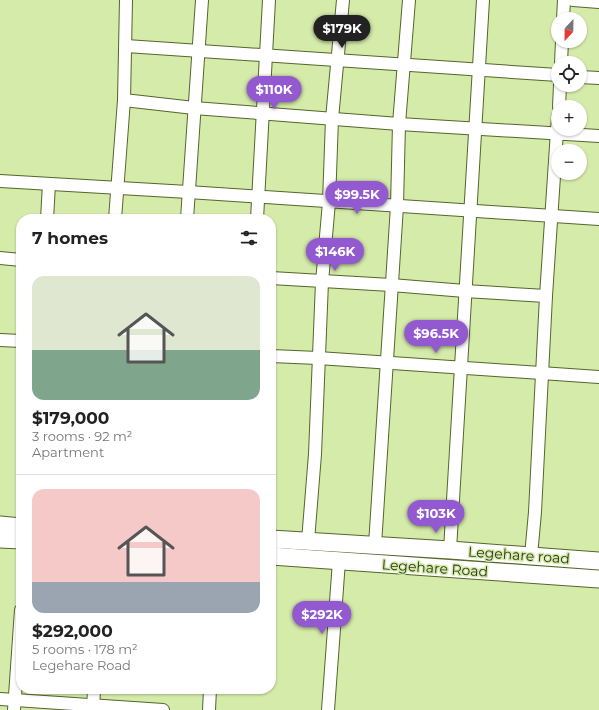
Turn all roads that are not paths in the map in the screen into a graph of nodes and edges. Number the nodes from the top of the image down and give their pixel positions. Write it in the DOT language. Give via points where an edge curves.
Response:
graph roads {
  1 [pos="126,0"];
  2 [pos="202,0"];
  3 [pos="269,0"];
  4 [pos="343,0"];
  5 [pos="409,0"];
  6 [pos="483,0"];
  7 [pos="564,0"];
  8 [pos="573,0"];
  9 [pos="599,2"];
  10 [pos="563,12"];
  11 [pos="126,46"];
  12 [pos="199,50"];
  13 [pos="266,56"];
  14 [pos="337,61"];
  15 [pos="404,64"];
  16 [pos="478,70"];
  17 [pos="551,75"];
  18 [pos="587,77"];
  19 [pos="599,78"];
  20 [pos="124,100"];
  21 [pos="194,108"];
  22 [pos="262,114"];
  23 [pos="332,119"];
  24 [pos="399,124"];
  25 [pos="474,128"];
  26 [pos="551,134"];
  27 [pos="587,135"];
  28 [pos="557,136"];
  29 [pos="599,136"];
  30 [pos="0,181"];
  31 [pos="49,184"];
  32 [pos="117,187"];
  33 [pos="188,192"];
  34 [pos="260,197"];
  35 [pos="329,202"];
  36 [pos="397,206"];
  37 [pos="471,210"];
  38 [pos="47,214"];
  39 [pos="115,214"];
  40 [pos="187,214"];
  41 [pos="258,214"];
  42 [pos="551,216"];
  43 [pos="599,219"];
  44 [pos="0,258"];
  45 [pos="16,260"];
  46 [pos="276,278"];
  47 [pos="322,282"];
  48 [pos="391,285"];
  49 [pos="465,291"];
  50 [pos="546,296"];
  51 [pos="0,340"];
  52 [pos="16,341"];
  53 [pos="276,356"];
  54 [pos="318,358"];
  55 [pos="387,363"];
  56 [pos="461,367"];
  57 [pos="542,373"];
  58 [pos="599,377"];
  59 [pos="0,525"];
  60 [pos="16,526"];
  61 [pos="0,539"];
  62 [pos="276,539"];
  63 [pos="16,540"];
  64 [pos="308,541"];
  65 [pos="375,546"];
  66 [pos="450,550"];
  67 [pos="276,556"];
  68 [pos="531,556"];
  69 [pos="339,561"];
  70 [pos="599,561"];
  71 [pos="599,579"];
  72 [pos="16,678"];
  73 [pos="94,694"];
  74 [pos="210,694"];
  75 [pos="0,699"];
  76 [pos="14,705"];
  77 [pos="93,708"];
  78 [pos="162,710"];
  79 [pos="209,710"];
  80 [pos="328,710"];
  1 -- 11 [label="street"];
  2 -- 12 [label="street"];
  3 -- 13 [label="street"];
  4 -- 14 [label="street"];
  5 -- 15 [label="street"];
  6 -- 16 [label="street"];
  7 -- 10 [label="street"];
  8 -- 9 [label="street"];
  11 -- 12 [label="street"];
  11 -- 20 [label="street"];
  12 -- 13 [label="street"];
  12 -- 21 [label="street"];
  13 -- 14 [label="street"];
  13 -- 22 [label="street"];
  14 -- 15 [label="street"];
  14 -- 23 [label="street"];
  15 -- 16 [label="street"];
  15 -- 24 [label="street"];
  16 -- 17 [label="street"];
  16 -- 25 [label="street"];
  18 -- 19 [label="street"];
  20 -- 21 [label="street"];
  20 -- 32 [label="street"];
  21 -- 22 [label="street"];
  21 -- 33 [label="street"];
  22 -- 23 [label="street"];
  22 -- 34 [label="street"];
  23 -- 24 [label="street"];
  23 -- 35 [label="street"];
  24 -- 25 [label="street"];
  24 -- 36 [label="street"];
  25 -- 26 [label="street"];
  25 -- 37 [label="street"];
  27 -- 29 [label="street"];
  28 -- 42 [label="street"];
  30 -- 31 [label="street"];
  31 -- 32 [label="street"];
  31 -- 38 [label="street"];
  32 -- 33 [label="street"];
  32 -- 39 [label="street"];
  33 -- 34 [label="street"];
  33 -- 40 [label="street"];
  34 -- 35 [label="street"];
  34 -- 41 [label="street"];
  35 -- 36 [label="street"];
  35 -- 47 [label="street"];
  36 -- 37 [label="street"];
  36 -- 48 [label="street"];
  37 -- 42 [label="street"];
  37 -- 49 [label="street"];
  42 -- 43 [label="street"];
  42 -- 50 [label="street"];
  44 -- 45 [label="street"];
  46 -- 47 [label="street"];
  47 -- 48 [label="street"];
  47 -- 54 [label="street"];
  48 -- 49 [label="street"];
  48 -- 55 [label="street"];
  49 -- 50 [label="street"];
  49 -- 56 [label="street"];
  50 -- 57 [label="street"];
  51 -- 52 [label="street"];
  53 -- 54 [label="street"];
  54 -- 55 [label="street"];
  54 -- 64 [label="street" via="315,454"];
  55 -- 56 [label="street"];
  55 -- 65 [label="street"];
  56 -- 57 [label="street"];
  56 -- 66 [label="street"];
  57 -- 58 [label="street"];
  57 -- 68 [label="street" via="536,512"];
  59 -- 60 [label="main road"];
  61 -- 63 [label="main road"];
  62 -- 64 [label="main road, Legehare road"];
  64 -- 65 [label="main road, Legehare road"];
  65 -- 66 [label="main road, Legehare road"];
  66 -- 68 [label="main road, Legehare road"];
  67 -- 69 [label="main road, Legehare Road"];
  68 -- 70 [label="main road, Legehare road"];
  69 -- 71 [label="main road, Legehare Road"];
  69 -- 80 [label="street"];
  72 -- 76 [label="street"];
  73 -- 77 [label="street"];
  74 -- 79 [label="street"];
  75 -- 76 [label="street"];
  76 -- 77 [label="street"];
  77 -- 78 [label="street"];
}
